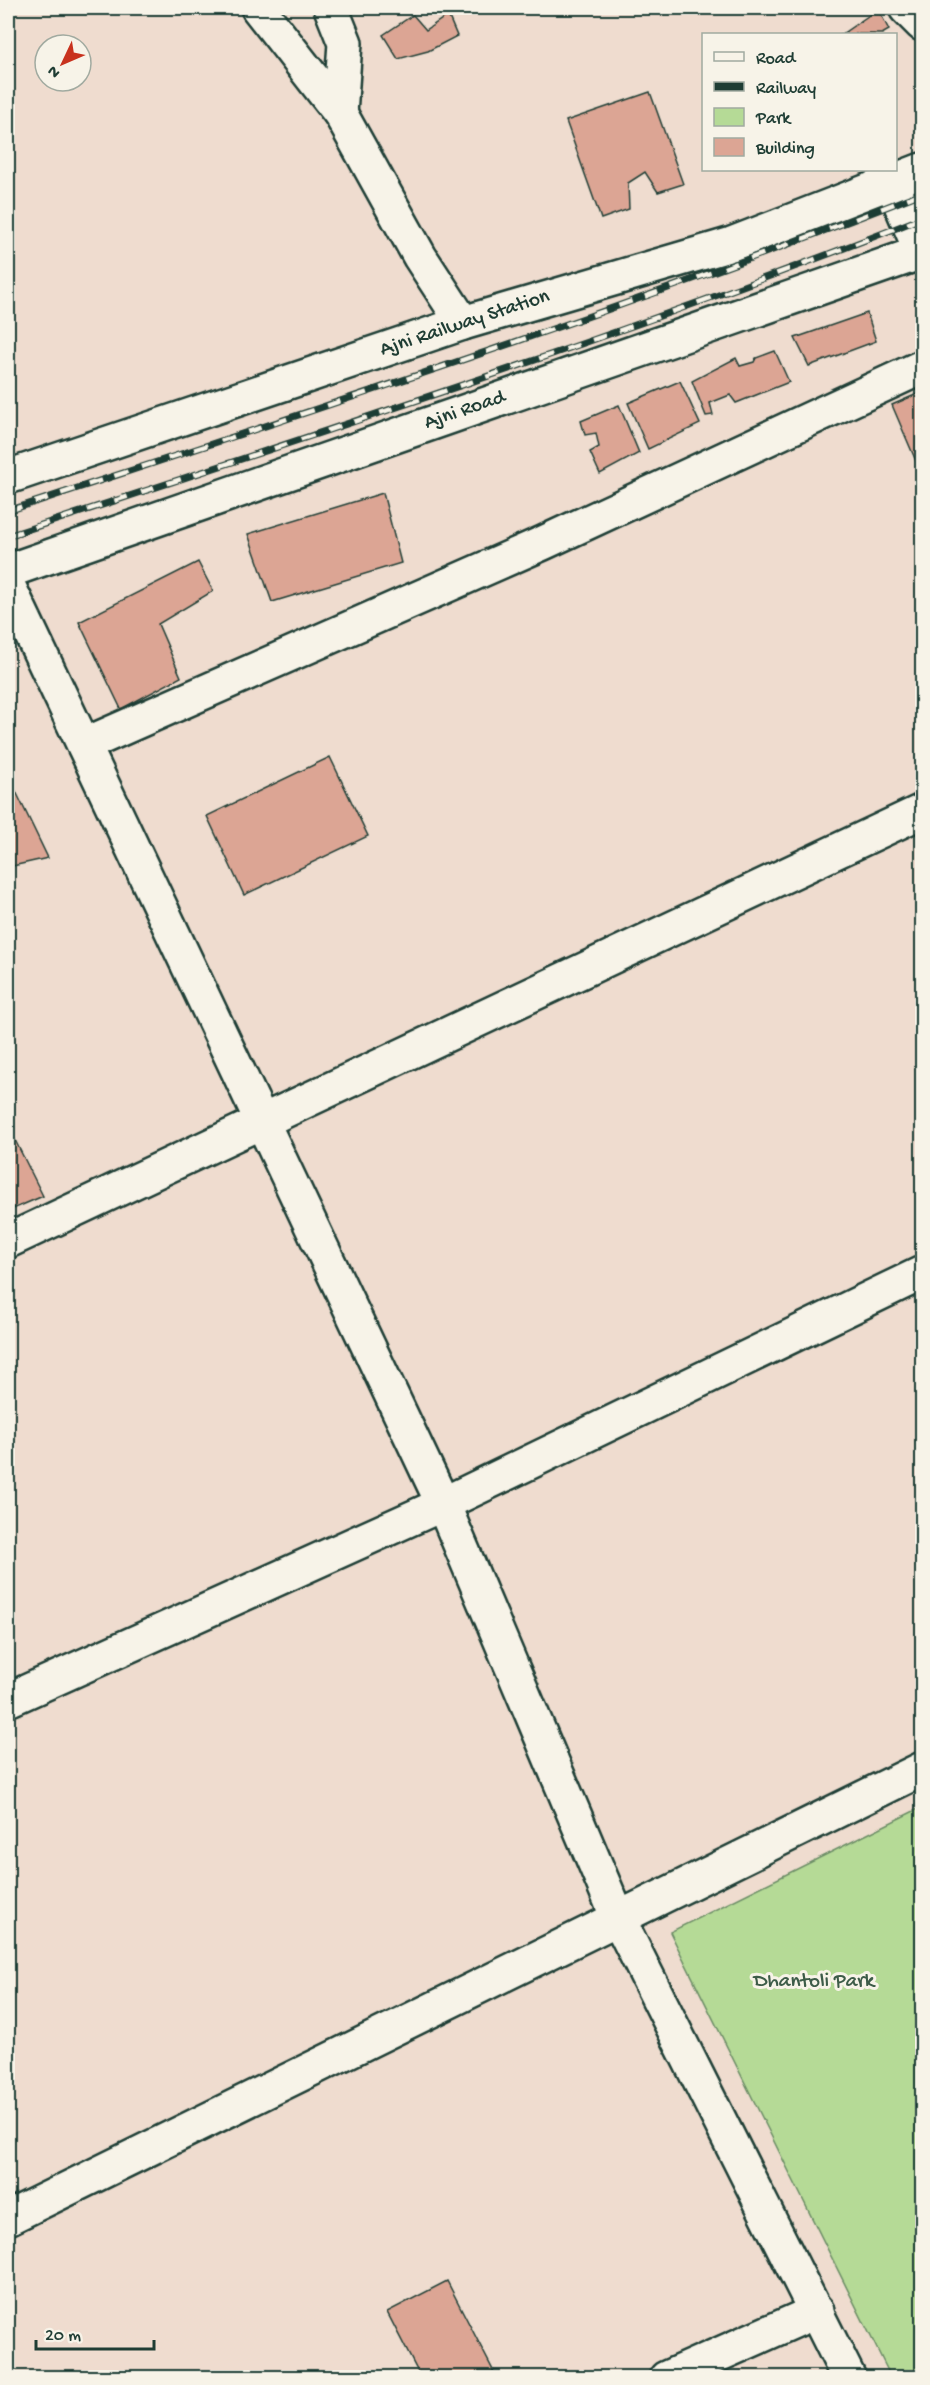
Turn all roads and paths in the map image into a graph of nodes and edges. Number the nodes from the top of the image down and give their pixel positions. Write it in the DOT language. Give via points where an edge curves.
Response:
graph roads {
  1 [pos="258,8"];
  2 [pos="331,8"];
  3 [pos="906,8"];
  4 [pos="922,24"];
  5 [pos="340,113"];
  6 [pos="922,170"];
  7 [pos="891,181"];
  8 [pos="922,253"];
  9 [pos="463,323"];
  10 [pos="922,367"];
  11 [pos="8,477"];
  12 [pos="8,571"];
  13 [pos="8,585"];
  14 [pos="84,745"];
  15 [pos="922,811"];
  16 [pos="263,1123"];
  17 [pos="8,1241"];
  18 [pos="922,1273"];
  19 [pos="443,1504"];
  20 [pos="8,1700"];
  21 [pos="922,1769"];
  22 [pos="618,1918"];
  23 [pos="8,2218"];
  24 [pos="817,2311"];
  25 [pos="666,2378"];
  26 [pos="849,2378"];
  1 -- 5 [label="street"];
  2 -- 5 [label="street" via="345,43"];
  3 -- 4 [label="street"];
  5 -- 9 [label="street" via="420,256"];
  6 -- 7 [label="street, Ajni Railway Station"];
  7 -- 8 [label="street"];
  7 -- 9 [label="street, Ajni Railway Station" via="732,244"];
  8 -- 12 [label="street, Ajni Road"];
  9 -- 11 [label="street, Ajni Railway Station"];
  10 -- 14 [label="street" via="543,543"];
  13 -- 14 [label="street"];
  14 -- 16 [label="street"];
  15 -- 16 [label="street"];
  16 -- 17 [label="street"];
  16 -- 19 [label="street"];
  18 -- 19 [label="street"];
  19 -- 20 [label="street"];
  19 -- 22 [label="street"];
  21 -- 22 [label="street"];
  22 -- 23 [label="street"];
  22 -- 24 [label="street"];
  24 -- 25 [label="street"];
  24 -- 26 [label="street"];
}
